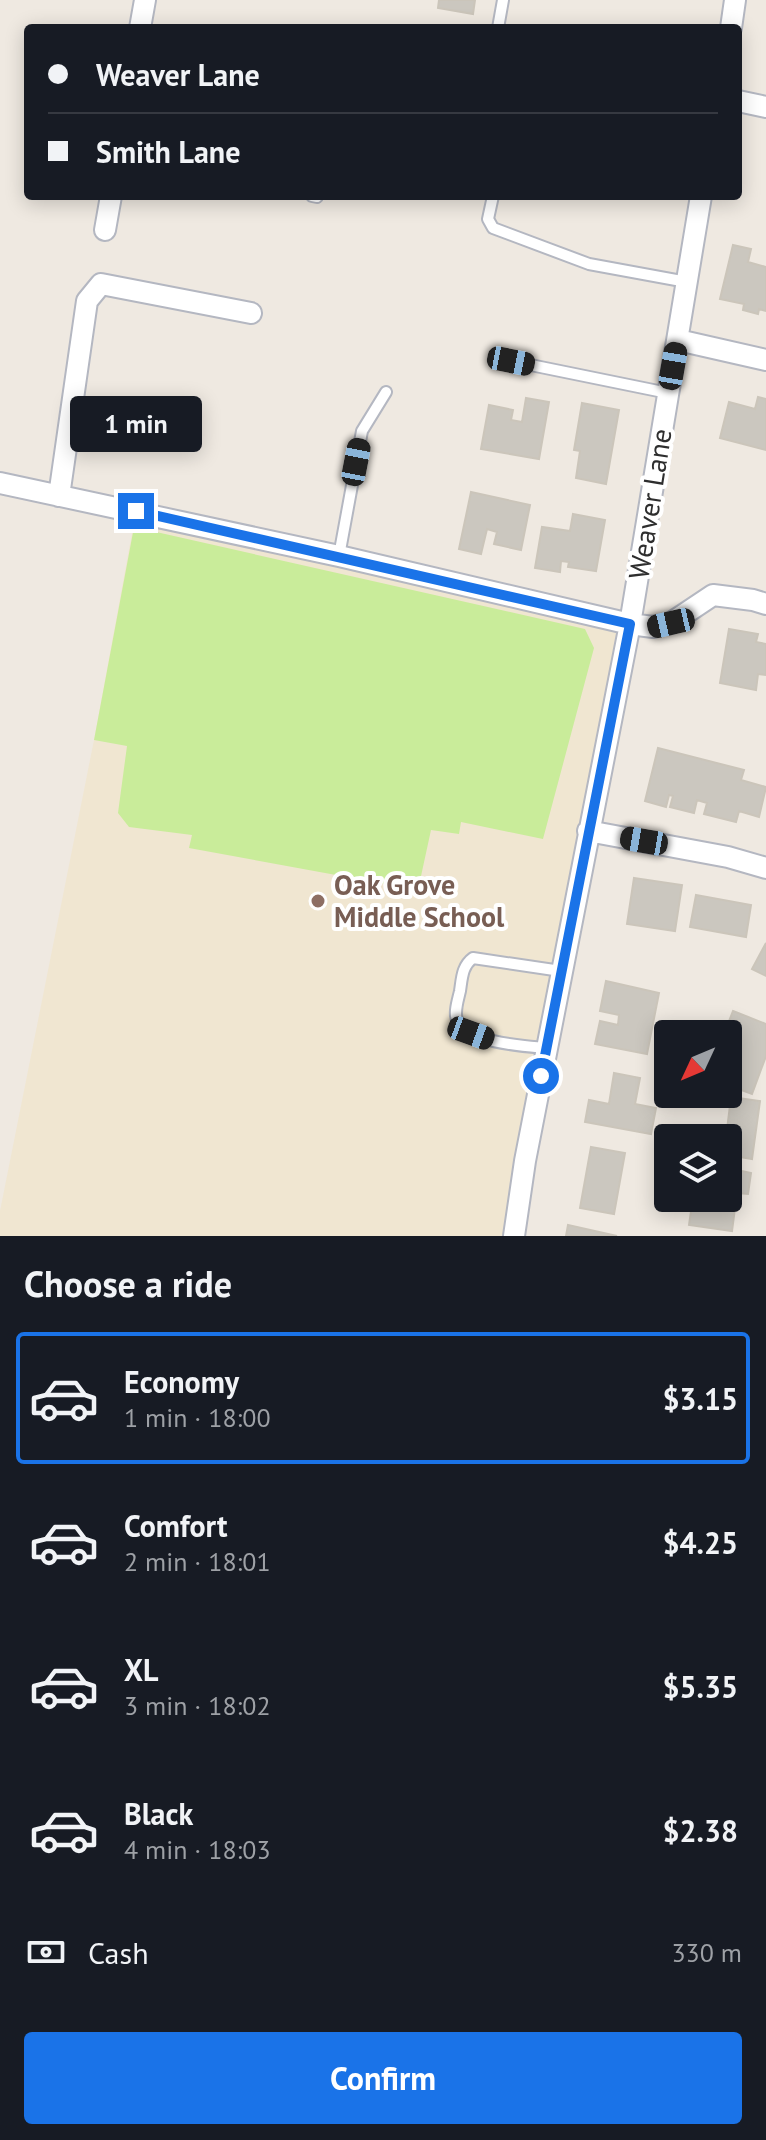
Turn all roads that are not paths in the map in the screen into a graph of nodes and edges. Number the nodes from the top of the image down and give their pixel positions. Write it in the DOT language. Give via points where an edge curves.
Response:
graph roads {
  1 [pos="145,0"];
  2 [pos="503,0"];
  3 [pos="735,0"];
  4 [pos="141,24"];
  5 [pos="499,24"];
  6 [pos="732,24"];
  7 [pos="742,102"];
  8 [pos="766,107"];
  9 [pos="110,200"];
  10 [pos="492,200"];
  11 [pos="700,200"];
  12 [pos="105,230"];
  13 [pos="687,282"];
  14 [pos="251,313"];
  15 [pos="678,340"];
  16 [pos="766,360"];
  17 [pos="511,361"];
  18 [pos="386,392"];
  19 [pos="668,393"];
  20 [pos="0,483"];
  21 [pos="59,496"];
  22 [pos="339,556"];
  23 [pos="766,604"];
  24 [pos="630,624"];
  25 [pos="588,831"];
  26 [pos="766,868"];
  27 [pos="561,971"];
  28 [pos="546,1048"];
  29 [pos="514,1236"];
  1 -- 4 [label="street"];
  2 -- 5 [label="lane"];
  3 -- 6 [label="street"];
  7 -- 8 [label="street"];
  9 -- 12 [label="street"];
  10 -- 13 [label="lane" via="488,219 493,228 589,264"];
  11 -- 13 [label="street, Weaver Lane"];
  13 -- 15 [label="street, Weaver Lane"];
  14 -- 21 [label="street" via="101,284 87,301"];
  15 -- 16 [label="street"];
  15 -- 19 [label="street, Weaver Lane"];
  17 -- 19 [label="lane"];
  18 -- 22 [label="lane" via="362,431"];
  19 -- 24 [label="street, Weaver Lane"];
  20 -- 21 [label="street"];
  21 -- 22 [label="street"];
  22 -- 24 [label="street"];
  23 -- 24 [label="street" via="713,595 671,623"];
  24 -- 25 [label="street, Weaver Lane"];
  25 -- 26 [label="street"];
  25 -- 27 [label="street, Weaver Lane"];
  27 -- 28 [label="street, Weaver Lane"];
  27 -- 28 [label="lane" via="473,958 463,969 456,1011 461,1026 488,1039"];
  28 -- 29 [label="street, Weaver Lane"];
}
